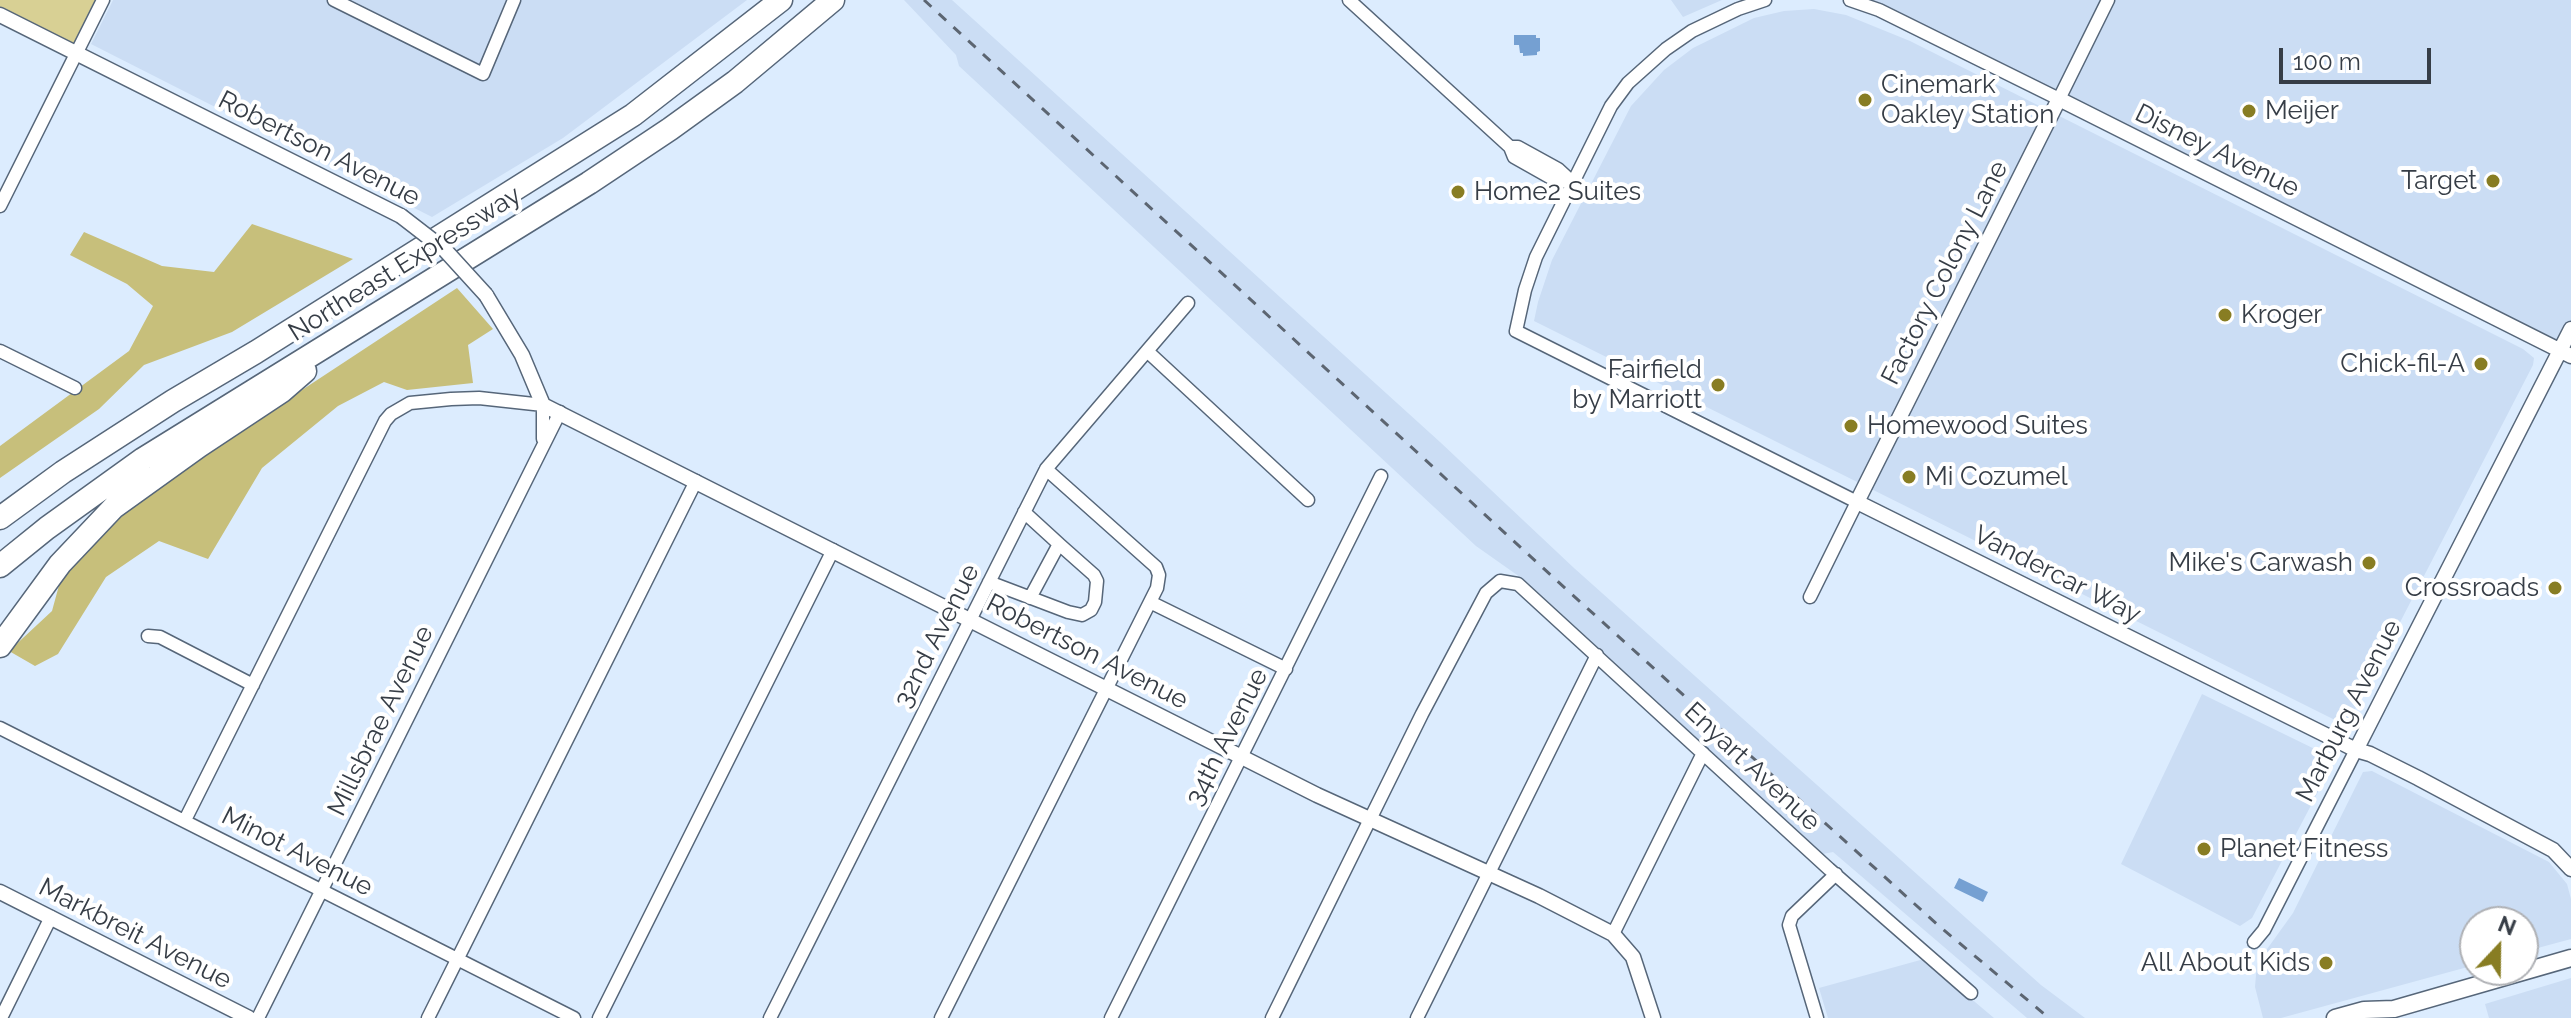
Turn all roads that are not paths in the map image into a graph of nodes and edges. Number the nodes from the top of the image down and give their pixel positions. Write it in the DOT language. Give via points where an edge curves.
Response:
graph roads {
  1 [pos="103,0"];
  2 [pos="334,0"];
  3 [pos="514,0"];
  4 [pos="781,0"];
  5 [pos="833,0"];
  6 [pos="1349,0"];
  7 [pos="1765,0"];
  8 [pos="1850,0"];
  9 [pos="2108,0"];
  10 [pos="0,15"];
  11 [pos="77,53"];
  12 [pos="2059,99"];
  13 [pos="1574,183"];
  14 [pos="4,187"];
  15 [pos="0,206"];
  16 [pos="1188,303"];
  17 [pos="2571,329"];
  18 [pos="343,337"];
  19 [pos="0,351"];
  20 [pos="1147,351"];
  21 [pos="2566,354"];
  22 [pos="75,388"];
  23 [pos="543,405"];
  24 [pos="560,412"];
  25 [pos="543,443"];
  26 [pos="1046,469"];
  27 [pos="1381,476"];
  28 [pos="696,481"];
  29 [pos="1308,500"];
  30 [pos="1857,502"];
  31 [pos="1024,512"];
  32 [pos="2,515"];
  33 [pos="1059,544"];
  34 [pos="833,550"];
  35 [pos="0,566"];
  36 [pos="989,582"];
  37 [pos="1810,597"];
  38 [pos="1030,598"];
  39 [pos="1150,602"];
  40 [pos="970,621"];
  41 [pos="148,636"];
  42 [pos="0,646"];
  43 [pos="1597,655"];
  44 [pos="1286,669"];
  45 [pos="253,685"];
  46 [pos="1105,688"];
  47 [pos="0,728"];
  48 [pos="2356,750"];
  49 [pos="1703,753"];
  50 [pos="1241,757"];
  51 [pos="185,820"];
  52 [pos="1370,821"];
  53 [pos="2571,869"];
  54 [pos="1488,874"];
  55 [pos="1836,874"];
  56 [pos="322,889"];
  57 [pos="0,892"];
  58 [pos="51,917"];
  59 [pos="1613,934"];
  60 [pos="2254,942"];
  61 [pos="2571,958"];
  62 [pos="457,959"];
  63 [pos="1971,993"];
  64 [pos="2387,1013"];
  65 [pos="1,1018"];
  66 [pos="249,1018"];
  67 [pos="258,1018"];
  68 [pos="428,1018"];
  69 [pos="574,1018"];
  70 [pos="599,1018"];
  71 [pos="770,1018"];
  72 [pos="941,1018"];
  73 [pos="1111,1018"];
  74 [pos="1272,1018"];
  75 [pos="1417,1018"];
  76 [pos="1653,1018"];
  77 [pos="1817,1018"];
  78 [pos="2335,1018"];
  1 -- 11 [label="street"];
  2 -- 3 [label="street" via="483,74"];
  4 -- 32 [label="highway, Northeast Expressway" via="633,115 173,401"];
  5 -- 18 [label="highway, Northeast Expressway" via="670,129"];
  6 -- 13 [label="street" via="1510,147 1514,157 1553,179"];
  7 -- 13 [label="street" via="1692,31 1641,70 1611,106"];
  8 -- 12 [label="street, Disney Avenue"];
  9 -- 12 [label="street"];
  10 -- 11 [label="street, Robertson Avenue"];
  11 -- 14 [label="street"];
  11 -- 23 [label="street, Robertson Avenue, bridge" via="401,216 445,250 486,295 522,355"];
  12 -- 21 [label="street, Disney Avenue"];
  12 -- 30 [label="street, Factory Colony Lane"];
  13 -- 30 [label="street, Vandercar Way" via="1536,257 1516,331"];
  14 -- 15 [label="street"];
  16 -- 20 [label="street, 32nd Avenue"];
  17 -- 21 [label="street, Marburg Avenue"];
  18 -- 35 [label="highway, Northeast Expressway" via="143,459"];
  18 -- 42 [label="highway" via="282,391 114,507 60,564"];
  19 -- 22 [label="street"];
  20 -- 26 [label="street, 32nd Avenue"];
  20 -- 29 [label="street"];
  21 -- 48 [label="street, Marburg Avenue"];
  23 -- 24 [label="street, Robertson Avenue"];
  23 -- 25 [label="street, Millsbrae Avenue"];
  23 -- 45 [label="street, Robertson Avenue" via="451,399 410,403 391,414"];
  24 -- 25 [label="street, Millsbrae Avenue"];
  24 -- 28 [label="street, Robertson Avenue"];
  25 -- 56 [label="street, Millsbrae Avenue"];
  26 -- 31 [label="street, 32nd Avenue"];
  26 -- 39 [label="street" via="1156,567 1157,588"];
  27 -- 44 [label="street, 34th Avenue"];
  28 -- 34 [label="street, Robertson Avenue"];
  28 -- 62 [label="street"];
  30 -- 37 [label="street, Factory Colony Lane"];
  30 -- 48 [label="street, Vandercar Way"];
  31 -- 33 [label="street"];
  31 -- 36 [label="street, 32nd Avenue"];
  33 -- 38 [label="street"];
  33 -- 38 [label="street" via="1094,575 1098,587 1091,610 1082,615"];
  34 -- 40 [label="street, Robertson Avenue"];
  34 -- 70 [label="street"];
  36 -- 38 [label="street"];
  36 -- 40 [label="street, 32nd Avenue"];
  39 -- 44 [label="street"];
  39 -- 46 [label="street"];
  40 -- 46 [label="street, Robertson Avenue"];
  40 -- 71 [label="street, 32nd Avenue"];
  41 -- 45 [label="street" via="160,637"];
  43 -- 49 [label="street, Enyart Avenue"];
  43 -- 52 [label="street, Enyart Avenue" via="1518,584 1500,581 1486,593"];
  43 -- 54 [label="street"];
  44 -- 50 [label="street, 34th Avenue"];
  45 -- 51 [label="street, Robertson Avenue"];
  46 -- 50 [label="street, Robertson Avenue"];
  46 -- 72 [label="street"];
  47 -- 51 [label="street, Minot Avenue"];
  48 -- 53 [label="street, Vandercar Way" via="2525,834 2553,850"];
  48 -- 60 [label="street, Marburg Avenue"];
  49 -- 55 [label="street, Enyart Avenue"];
  49 -- 59 [label="street"];
  50 -- 52 [label="street, Robertson Avenue"];
  50 -- 73 [label="street, 34th Avenue"];
  51 -- 56 [label="street, Minot Avenue"];
  52 -- 54 [label="street, Robertson Avenue"];
  52 -- 74 [label="street"];
  54 -- 59 [label="street, Robertson Avenue"];
  54 -- 75 [label="street"];
  55 -- 63 [label="street, Enyart Avenue"];
  55 -- 77 [label="street" via="1789,925"];
  56 -- 62 [label="street, Minot Avenue"];
  56 -- 67 [label="street, Millsbrae Avenue"];
  57 -- 58 [label="street, Markbreit Avenue"];
  58 -- 65 [label="street"];
  58 -- 66 [label="street, Markbreit Avenue"];
  59 -- 76 [label="street" via="1633,957"];
  61 -- 64 [label="main road"];
  62 -- 68 [label="street"];
  62 -- 69 [label="street, Minot Avenue"];
  64 -- 78 [label="main road" via="2364,1010"];
}
